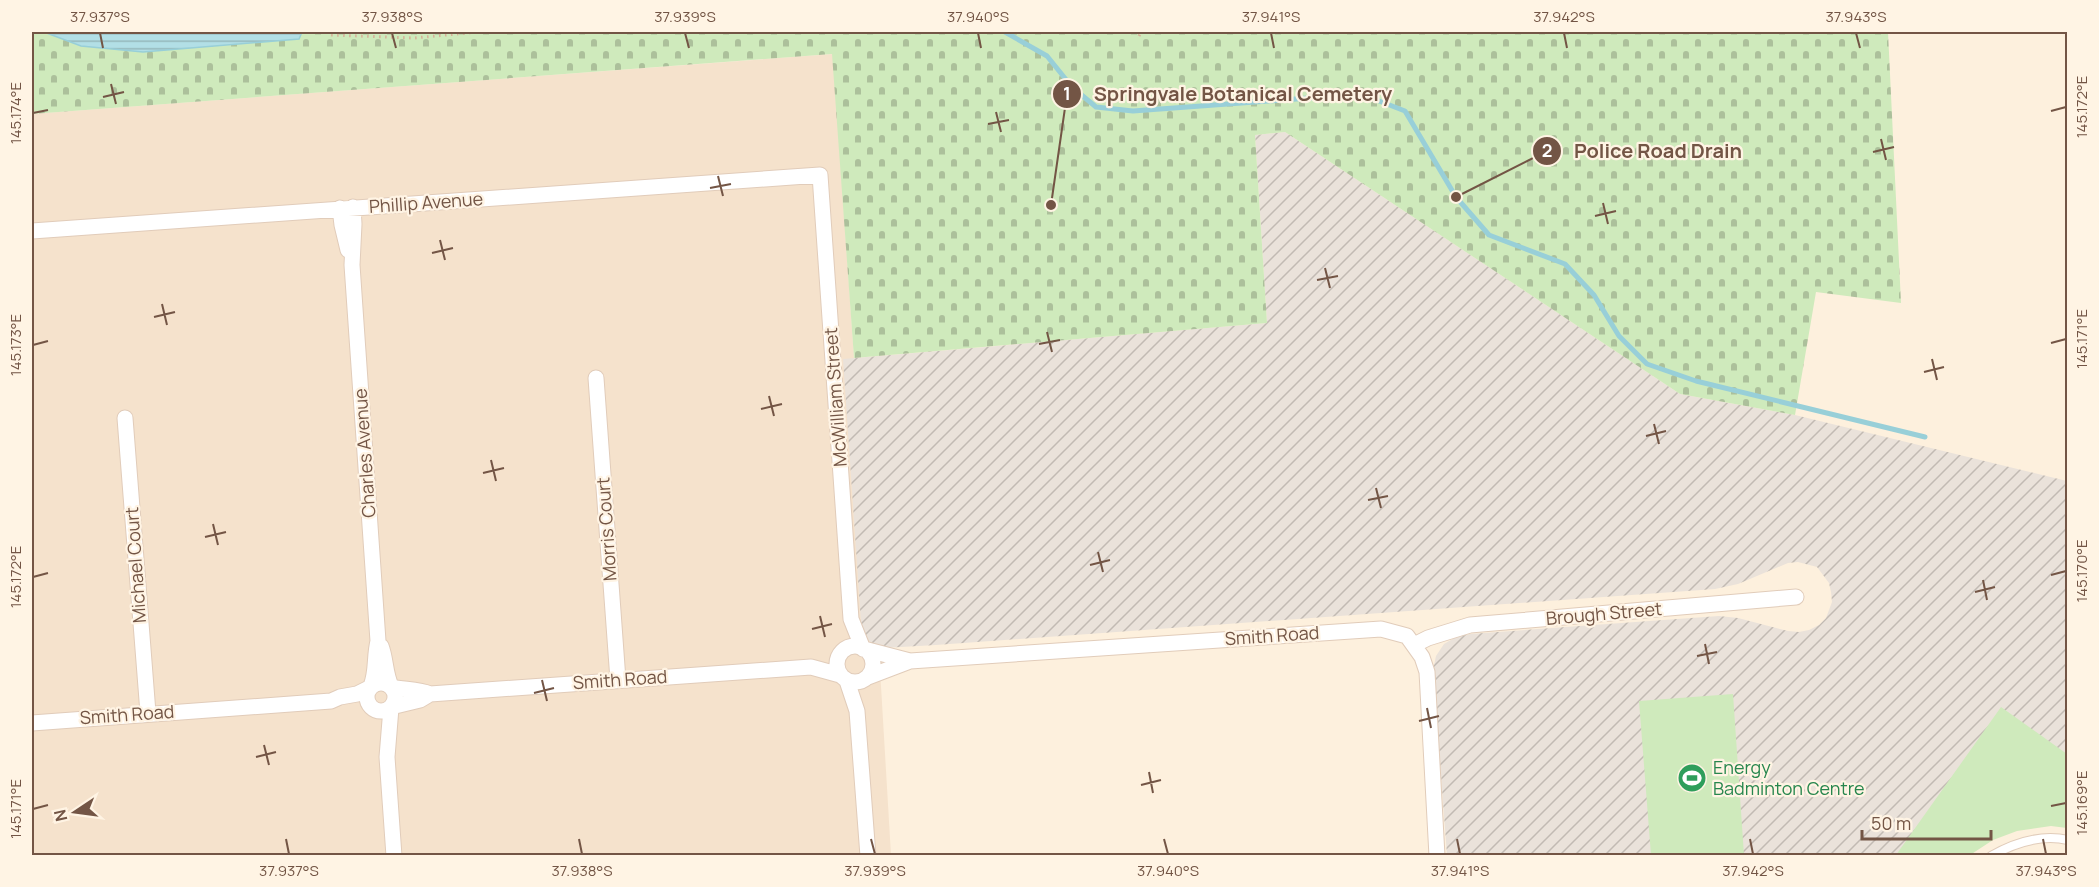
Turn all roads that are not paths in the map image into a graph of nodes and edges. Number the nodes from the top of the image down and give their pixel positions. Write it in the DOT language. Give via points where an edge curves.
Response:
graph roads {
  1 [pos="820,175"];
  2 [pos="347,208"];
  3 [pos="32,231"];
  4 [pos="596,378"];
  5 [pos="125,417"];
  6 [pos="1796,597"];
  7 [pos="851,619"];
  8 [pos="378,640"];
  9 [pos="1414,645"];
  10 [pos="864,649"];
  11 [pos="841,652"];
  12 [pos="910,661"];
  13 [pos="811,667"];
  14 [pos="844,678"];
  15 [pos="867,678"];
  16 [pos="618,680"];
  17 [pos="391,686"];
  18 [pos="371,687"];
  19 [pos="430,694"];
  20 [pos="331,701"];
  21 [pos="391,707"];
  22 [pos="374,709"];
  23 [pos="858,711"];
  24 [pos="148,713"];
  25 [pos="32,723"];
  26 [pos="387,757"];
  27 [pos="2067,840"];
  28 [pos="394,855"];
  29 [pos="868,855"];
  30 [pos="1437,855"];
  31 [pos="1991,855"];
  1 -- 2 [label="street, Phillip Avenue"];
  1 -- 7 [label="street, McWilliam Street"];
  2 -- 3 [label="street, Phillip Avenue"];
  2 -- 8 [label="street, Charles Avenue" via="354,224 352,265"];
  4 -- 16 [label="street, Morris Court"];
  5 -- 24 [label="street, Michael Court"];
  6 -- 9 [label="street, Brough Street" via="1470,626"];
  7 -- 10 [label="street, McWilliam Street"];
  7 -- 11 [label="street, McWilliam Street"];
  8 -- 17 [label="street, Charles Avenue"];
  8 -- 18 [label="street, Charles Avenue"];
  9 -- 12 [label="street, Smith Road" via="1407,636 1381,629"];
  9 -- 30 [label="street" via="1427,672"];
  10 -- 11 [label="street" via="854,646"];
  10 -- 12 [label="street, Smith Road"];
  10 -- 15 [label="street" via="873,663"];
  11 -- 13 [label="street, Smith Road"];
  11 -- 14 [label="street" via="837,665"];
  12 -- 15 [label="street, Smith Road"];
  13 -- 14 [label="street, Smith Road"];
  13 -- 16 [label="street, Smith Road"];
  14 -- 15 [label="street" via="857,682"];
  14 -- 23 [label="street"];
  15 -- 23 [label="street"];
  16 -- 19 [label="street, Smith Road"];
  17 -- 18 [label="street" via="383,682"];
  17 -- 19 [label="street, Smith Road"];
  17 -- 21 [label="street" via="395,695"];
  18 -- 20 [label="street, Smith Road"];
  18 -- 22 [label="street" via="367,699"];
  19 -- 21 [label="street, Smith Road"];
  20 -- 22 [label="street, Smith Road" via="341,706"];
  20 -- 24 [label="street, Smith Road"];
  21 -- 22 [label="street" via="383,711"];
  21 -- 26 [label="street"];
  22 -- 26 [label="street"];
  23 -- 29 [label="street"];
  24 -- 25 [label="street, Smith Road"];
  26 -- 28 [label="street"];
  27 -- 31 [label="lane" via="2036,839"];
}
